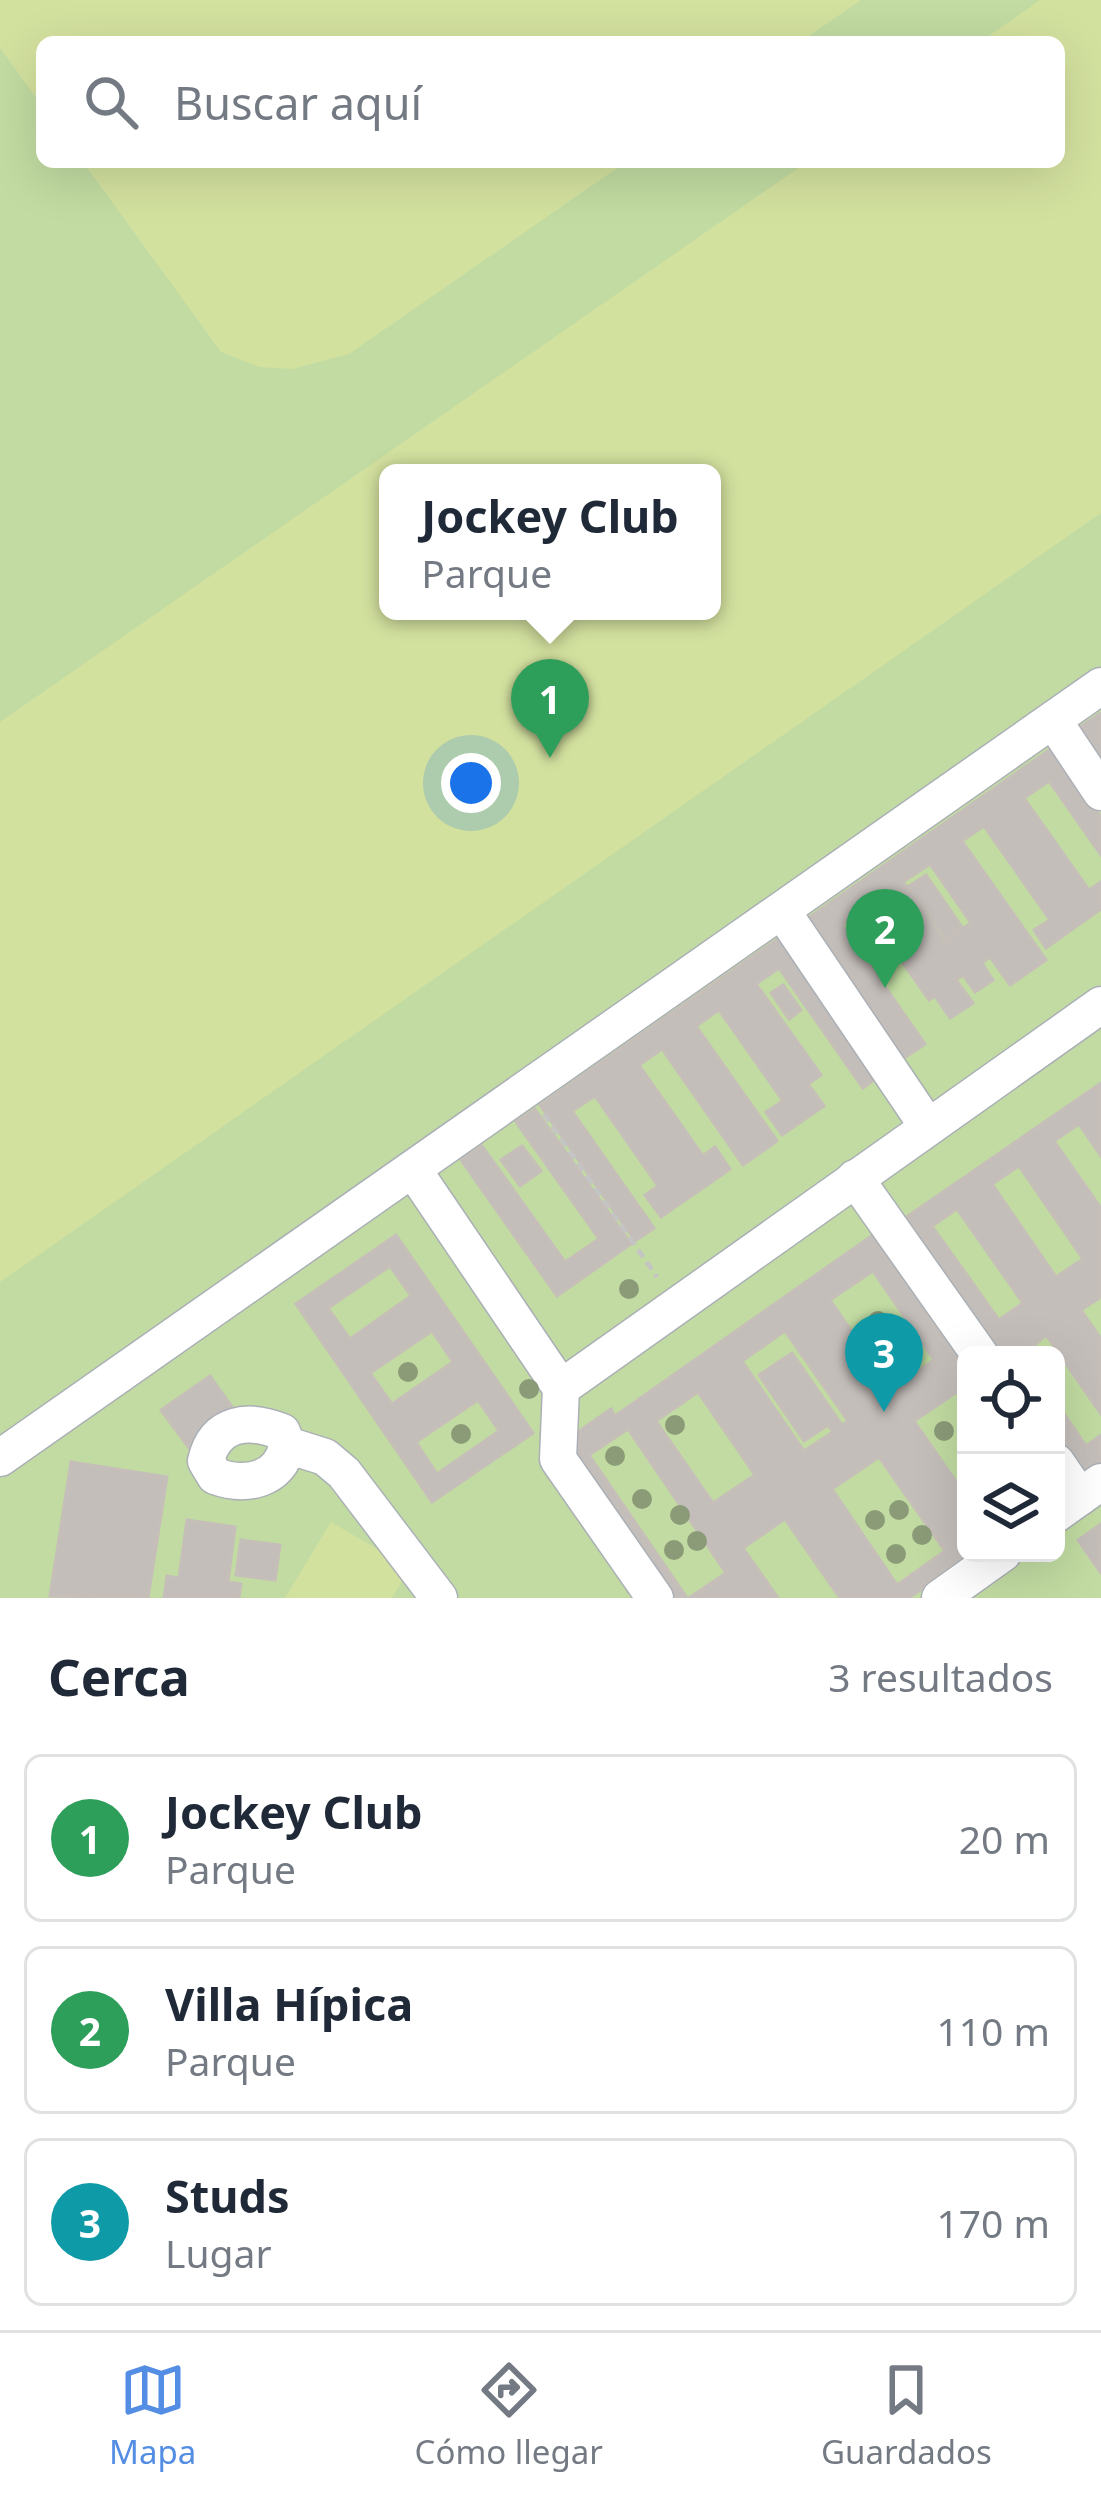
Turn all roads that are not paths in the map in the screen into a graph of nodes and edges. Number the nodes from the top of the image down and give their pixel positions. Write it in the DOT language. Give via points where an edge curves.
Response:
graph roads {
  1 [pos="1101,686"];
  2 [pos="1053,720"];
  3 [pos="1101,792"];
  4 [pos="782,911"];
  5 [pos="1101,1005"];
  6 [pos="928,1127"];
  7 [pos="414,1171"];
  8 [pos="855,1178"];
  9 [pos="974,1346"];
  10 [pos="561,1388"];
  11 [pos="287,1445"];
  12 [pos="0,1458"];
  13 [pos="990,1562"];
  14 [pos="439,1598"];
  15 [pos="655,1598"];
  16 [pos="940,1598"];
  1 -- 2 [label="lane"];
  2 -- 3 [label="lane"];
  2 -- 4 [label="lane"];
  4 -- 6 [label="lane"];
  4 -- 7 [label="lane"];
  5 -- 6 [label="lane"];
  6 -- 8 [label="lane"];
  7 -- 10 [label="lane"];
  7 -- 12 [label="lane"];
  8 -- 9 [label="lane"];
  8 -- 10 [label="lane"];
  10 -- 15 [label="lane" via="558,1459"];
  11 -- 14 [label="lane" via="344,1473"];
  13 -- 16 [label="lane"];
}
